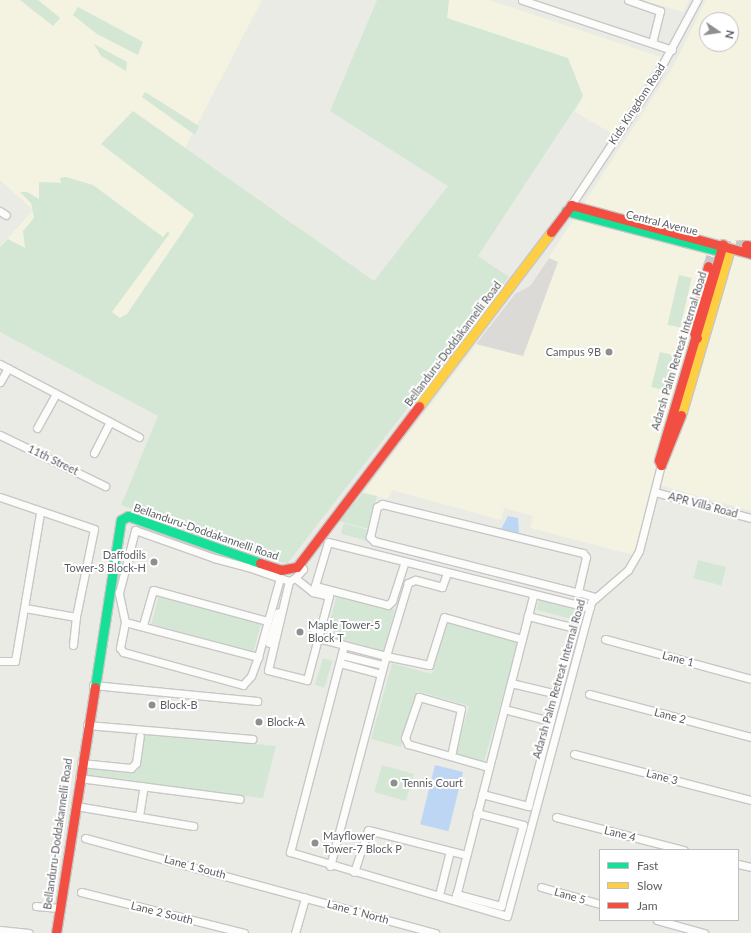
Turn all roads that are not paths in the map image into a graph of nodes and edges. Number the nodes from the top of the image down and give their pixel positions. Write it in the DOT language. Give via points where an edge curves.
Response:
graph roads {
  1 [pos="628,0"];
  2 [pos="697,0"];
  3 [pos="527,1"];
  4 [pos="652,43"];
  5 [pos="672,50"];
  6 [pos="569,208"];
  7 [pos="726,249"];
  8 [pos="751,254"];
  9 [pos="751,261"];
  10 [pos="708,266"];
  11 [pos="697,338"];
  12 [pos="698,349"];
  13 [pos="0,364"];
  14 [pos="8,368"];
  15 [pos="0,382"];
  16 [pos="56,394"];
  17 [pos="110,422"];
  18 [pos="37,428"];
  19 [pos="0,435"];
  20 [pos="139,437"];
  21 [pos="94,453"];
  22 [pos="661,465"];
  23 [pos="105,486"];
  24 [pos="655,492"];
  25 [pos="0,497"];
  26 [pos="40,512"];
  27 [pos="751,518"];
  28 [pos="404,563"];
  29 [pos="299,565"];
  30 [pos="447,573"];
  31 [pos="280,578"];
  32 [pos="292,580"];
  33 [pos="314,589"];
  34 [pos="579,593"];
  35 [pos="533,596"];
  36 [pos="594,597"];
  37 [pos="284,607"];
  38 [pos="25,608"];
  39 [pos="590,608"];
  40 [pos="528,616"];
  41 [pos="76,617"];
  42 [pos="267,621"];
  43 [pos="125,622"];
  44 [pos="143,626"];
  45 [pos="318,638"];
  46 [pos="522,639"];
  47 [pos="605,640"];
  48 [pos="269,643"];
  49 [pos="73,645"];
  50 [pos="344,645"];
  51 [pos="342,655"];
  52 [pos="386,656"];
  53 [pos="258,657"];
  54 [pos="0,661"];
  55 [pos="340,663"];
  56 [pos="379,664"];
  57 [pos="381,674"];
  58 [pos="751,679"];
  59 [pos="511,683"];
  60 [pos="93,685"];
  61 [pos="557,694"];
  62 [pos="589,694"];
  63 [pos="257,702"];
  64 [pos="504,710"];
  65 [pos="550,721"];
  66 [pos="87,725"];
  67 [pos="140,736"];
  68 [pos="751,737"];
  69 [pos="252,739"];
  70 [pos="574,754"];
  71 [pos="451,756"];
  72 [pos="81,763"];
  73 [pos="489,767"];
  74 [pos="79,778"];
  75 [pos="144,786"];
  76 [pos="482,794"];
  77 [pos="240,798"];
  78 [pos="751,800"];
  79 [pos="76,806"];
  80 [pos="477,813"];
  81 [pos="139,816"];
  82 [pos="556,817"];
  83 [pos="193,826"];
  84 [pos="85,838"];
  85 [pos="680,849"];
  86 [pos="450,851"];
  87 [pos="466,855"];
  88 [pos="739,864"];
  89 [pos="330,866"];
  90 [pos="751,867"];
  91 [pos="354,872"];
  92 [pos="541,887"];
  93 [pos="81,892"];
  94 [pos="439,895"];
  95 [pos="305,897"];
  96 [pos="455,897"];
  97 [pos="599,904"];
  98 [pos="36,906"];
  99 [pos="59,908"];
  100 [pos="661,921"];
  101 [pos="0,930"];
  102 [pos="29,933"];
  103 [pos="56,933"];
  104 [pos="244,933"];
  105 [pos="295,933"];
  106 [pos="435,933"];
  107 [pos="704,933"];
  1 -- 4 [label="street" via="660,11"];
  2 -- 5 [label="street, Kids Kingdom Road"];
  3 -- 4 [label="street"];
  4 -- 5 [label="street"];
  5 -- 6 [label="street, Kids Kingdom Road"];
  6 -- 7 [label="street, Central Avenue"];
  6 -- 29 [label="street, Bellanduru-Doddakannelli Road"];
  7 -- 8 [label="street, Central Avenue"];
  7 -- 9 [label="street, Central Avenue"];
  7 -- 11 [label="street, Adarsh Palm Retreat Internal Road"];
  7 -- 12 [label="street, Adarsh Palm Retreat Internal Road"];
  10 -- 11 [label="street" via="692,329"];
  11 -- 12 [label="street, Adarsh Palm Retreat Internal Road"];
  12 -- 22 [label="street, Adarsh Palm Retreat Internal Road" via="659,460"];
  13 -- 14 [label="street"];
  14 -- 15 [label="street"];
  14 -- 16 [label="street"];
  16 -- 17 [label="street"];
  16 -- 18 [label="street"];
  17 -- 20 [label="street"];
  17 -- 21 [label="street"];
  19 -- 23 [label="street, 11th Street"];
  22 -- 24 [label="street, Adarsh Palm Retreat Internal Road"];
  24 -- 27 [label="street, APR Villa Road"];
  24 -- 36 [label="street, Adarsh Palm Retreat Internal Road" via="634,560"];
  25 -- 26 [label="street"];
  26 -- 38 [label="street"];
  26 -- 41 [label="street" via="93,527"];
  28 -- 30 [label="street"];
  28 -- 33 [label="street" via="392,601 388,605"];
  28 -- 33 [label="street" via="328,542"];
  29 -- 32 [label="street" via="303,569"];
  29 -- 60 [label="street, Bellanduru-Doddakannelli Road" via="286,571 128,516 120,520"];
  30 -- 35 [label="street"];
  30 -- 52 [label="street" via="442,587 415,580 408,583"];
  31 -- 32 [label="street"];
  31 -- 42 [label="street"];
  31 -- 43 [label="street" via="135,530 119,592"];
  32 -- 33 [label="street"];
  32 -- 37 [label="street"];
  33 -- 45 [label="street" via="329,596"];
  34 -- 34 [label="street" via="374,540 370,537 377,507 382,504 583,553 586,557"];
  34 -- 36 [label="street"];
  35 -- 39 [label="street"];
  35 -- 40 [label="street"];
  36 -- 39 [label="street, Adarsh Palm Retreat Internal Road"];
  37 -- 45 [label="street" via="268,670 307,680"];
  37 -- 48 [label="street" via="280,605"];
  38 -- 41 [label="street"];
  38 -- 54 [label="street" via="15,661"];
  39 -- 96 [label="street, Adarsh Palm Retreat Internal Road" via="507,916"];
  40 -- 46 [label="street"];
  40 -- 61 [label="street" via="575,628"];
  41 -- 49 [label="street"];
  42 -- 44 [label="street" via="152,590"];
  42 -- 53 [label="street"];
  43 -- 44 [label="street"];
  43 -- 53 [label="street" via="120,648 123,652 242,686 251,676"];
  44 -- 53 [label="street"];
  45 -- 50 [label="street"];
  46 -- 52 [label="street" via="444,617 429,665"];
  46 -- 59 [label="street"];
  47 -- 58 [label="street, Lane 1"];
  50 -- 51 [label="street"];
  50 -- 52 [label="street"];
  51 -- 55 [label="street"];
  51 -- 56 [label="street"];
  52 -- 57 [label="street"];
  55 -- 57 [label="street"];
  55 -- 89 [label="street" via="290,851"];
  57 -- 89 [label="street"];
  59 -- 61 [label="street"];
  59 -- 64 [label="street"];
  60 -- 63 [label="street"];
  60 -- 66 [label="street, Bellanduru-Doddakannelli Road"];
  61 -- 65 [label="street"];
  62 -- 68 [label="street, Lane 2"];
  64 -- 65 [label="street"];
  64 -- 73 [label="street"];
  65 -- 76 [label="street" via="528,806"];
  66 -- 69 [label="street"];
  66 -- 72 [label="street, Bellanduru-Doddakannelli Road"];
  67 -- 72 [label="street" via="136,763 131,768"];
  70 -- 78 [label="street, Lane 3"];
  71 -- 71 [label="street" via="406,742 419,697 461,709"];
  71 -- 73 [label="street"];
  72 -- 74 [label="street, Bellanduru-Doddakannelli Road"];
  73 -- 76 [label="street"];
  74 -- 75 [label="street"];
  74 -- 79 [label="street, Bellanduru-Doddakannelli Road"];
  75 -- 77 [label="street"];
  75 -- 81 [label="street"];
  76 -- 80 [label="street"];
  79 -- 81 [label="street"];
  79 -- 99 [label="street, Bellanduru-Doddakannelli Road"];
  80 -- 87 [label="street"];
  80 -- 96 [label="street" via="523,825 501,906"];
  81 -- 83 [label="street"];
  82 -- 85 [label="street, Lane 4"];
  84 -- 95 [label="street, Lane 1 South"];
  86 -- 87 [label="street"];
  86 -- 91 [label="street" via="368,830"];
  86 -- 94 [label="street"];
  87 -- 96 [label="street"];
  88 -- 90 [label="street"];
  89 -- 91 [label="street"];
  91 -- 94 [label="street"];
  92 -- 97 [label="street, Lane 5"];
  93 -- 104 [label="street, Lane 2 South"];
  94 -- 96 [label="street"];
  95 -- 105 [label="street"];
  95 -- 106 [label="street, Lane 1 North"];
  98 -- 99 [label="street"];
  99 -- 103 [label="street, Bellanduru-Doddakannelli Road"];
  100 -- 107 [label="street"];
  101 -- 102 [label="street"];
}
